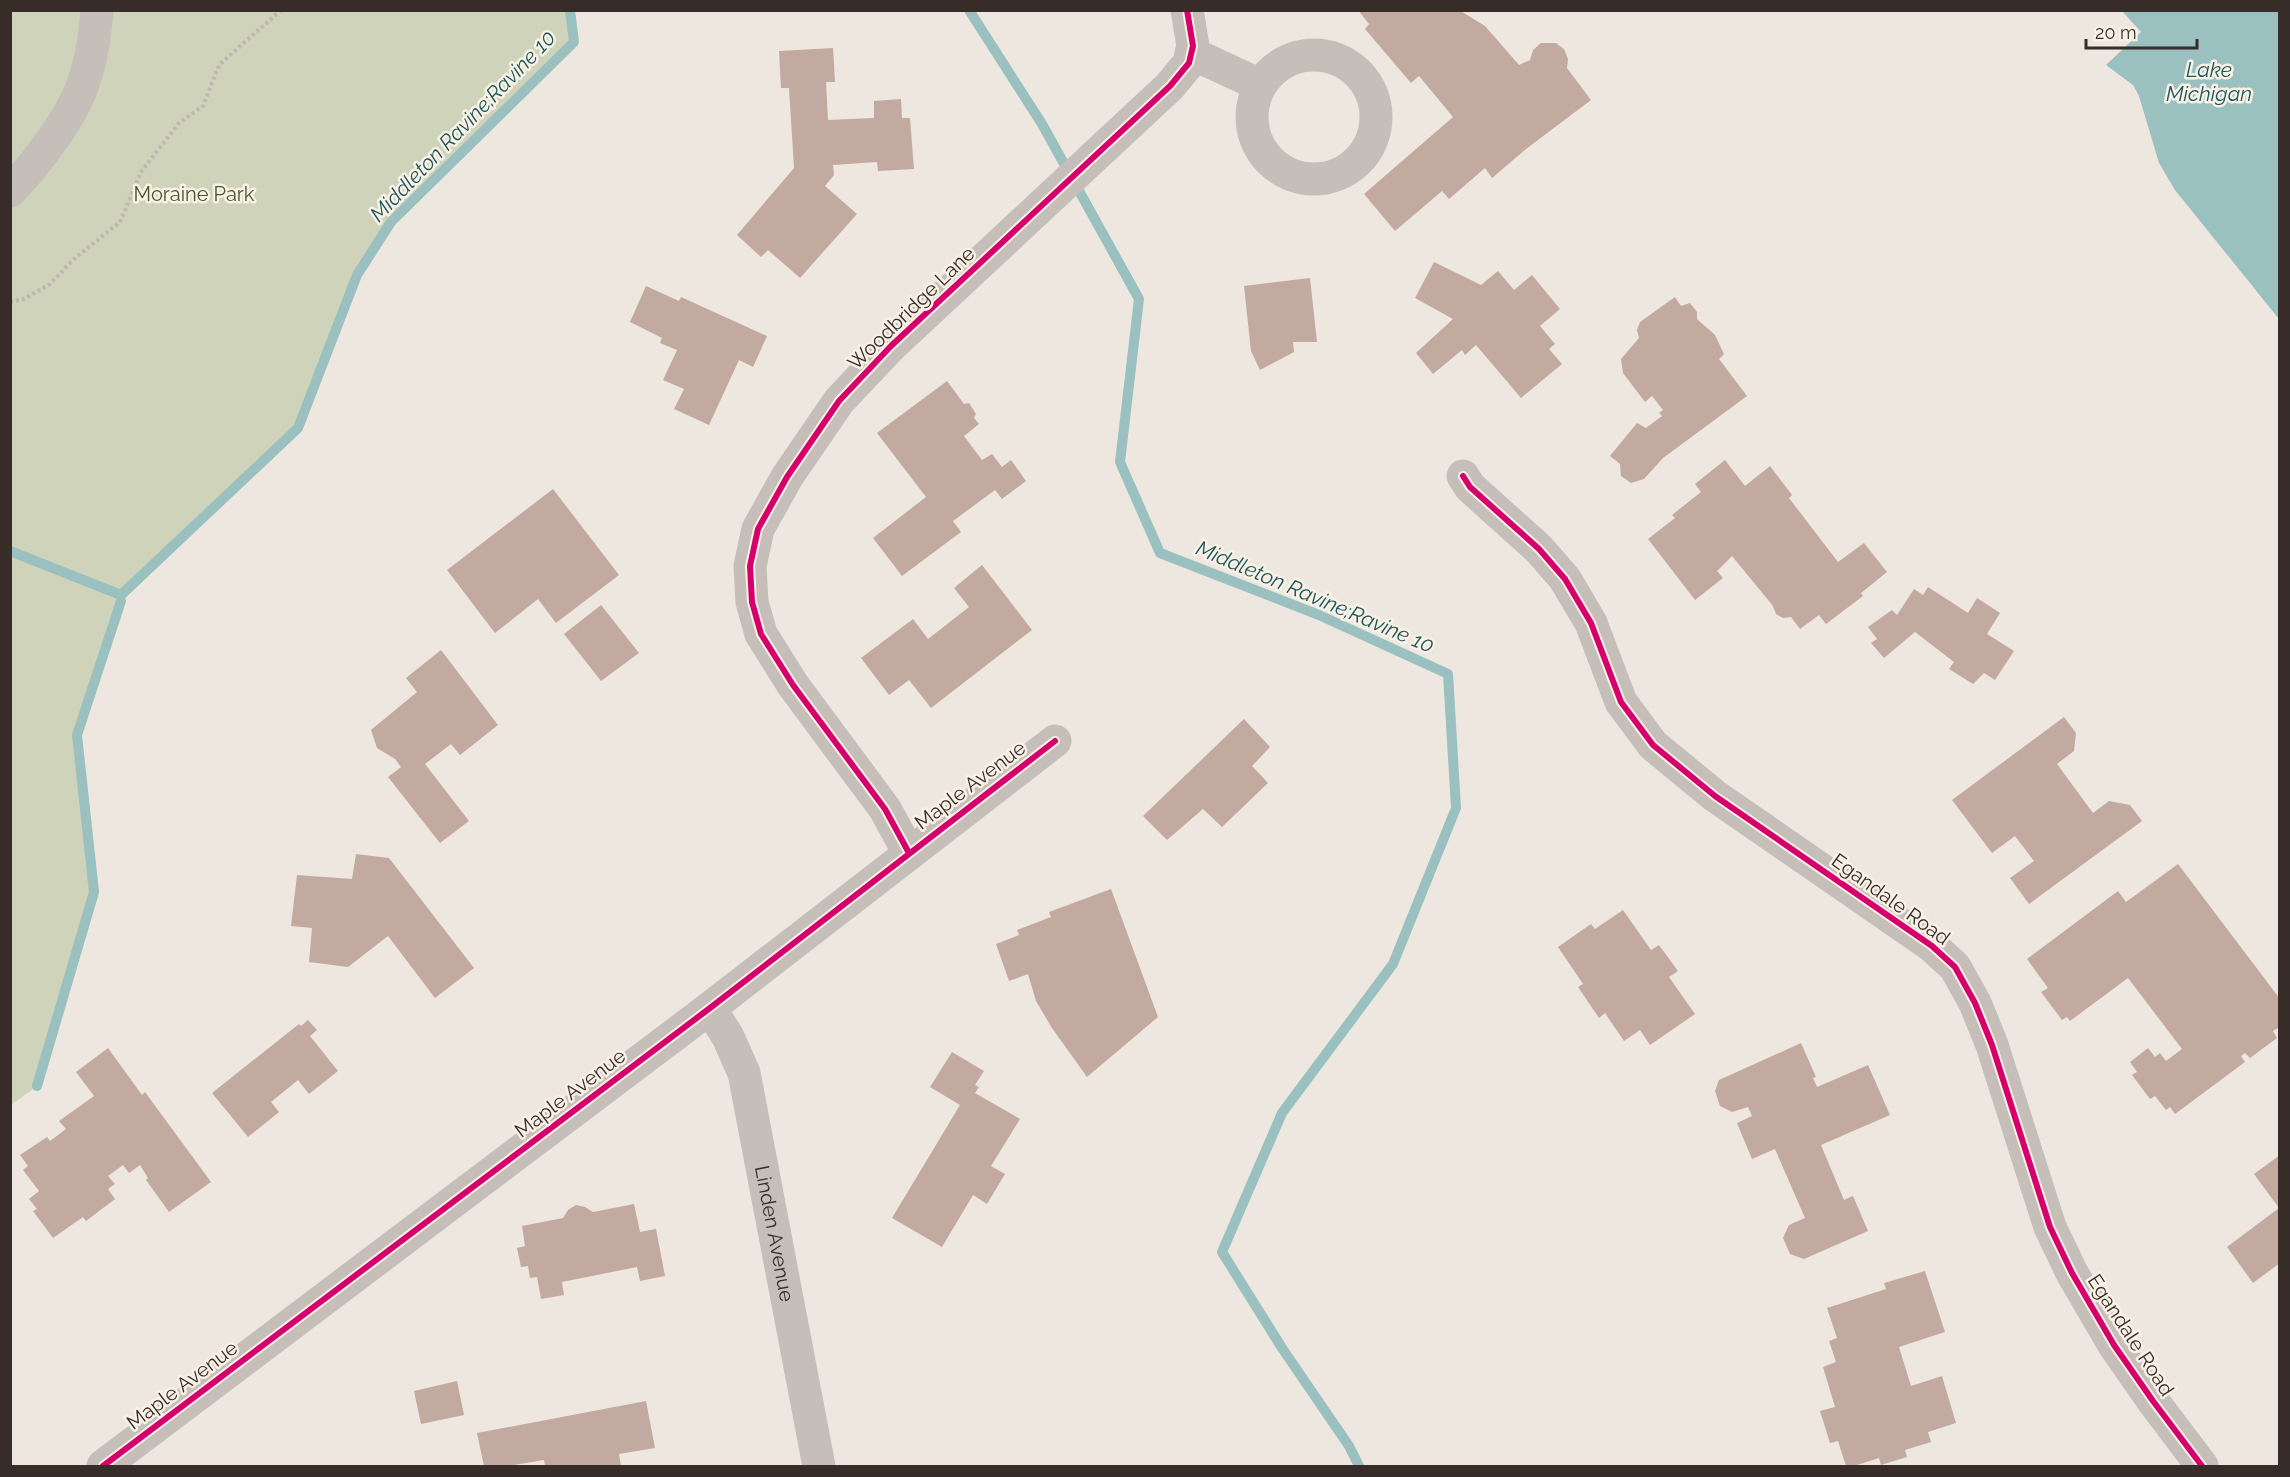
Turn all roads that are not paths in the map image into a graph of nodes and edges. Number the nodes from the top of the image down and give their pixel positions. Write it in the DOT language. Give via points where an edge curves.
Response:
graph roads {
  1 [pos="97,10"];
  2 [pos="1188,10"];
  3 [pos="1191,53"];
  4 [pos="1260,85"];
  5 [pos="10,191"];
  6 [pos="1463,476"];
  7 [pos="1055,741"];
  8 [pos="909,853"];
  9 [pos="710,1008"];
  10 [pos="103,1467"];
  11 [pos="819,1467"];
  12 [pos="2202,1467"];
  1 -- 5 [label="street" via="80,93 52,139"];
  2 -- 3 [label="street"];
  3 -- 4 [label="street"];
  3 -- 8 [label="street, Woodbridge Lane" via="1189,63 1170,86 891,346 839,401 787,477 758,529 750,567 752,602 761,634 793,685 885,809"];
  6 -- 12 [label="street, Egandale Road" via="1565,579 1591,623 1621,702 1653,745 1714,796 1932,946 1955,967 1992,1045 2050,1227 2072,1273 2114,1345"];
  7 -- 8 [label="street, Maple Avenue"];
  8 -- 9 [label="street, Maple Avenue"];
  9 -- 10 [label="street, Maple Avenue"];
  9 -- 11 [label="street, Linden Avenue" via="744,1073"];
}
